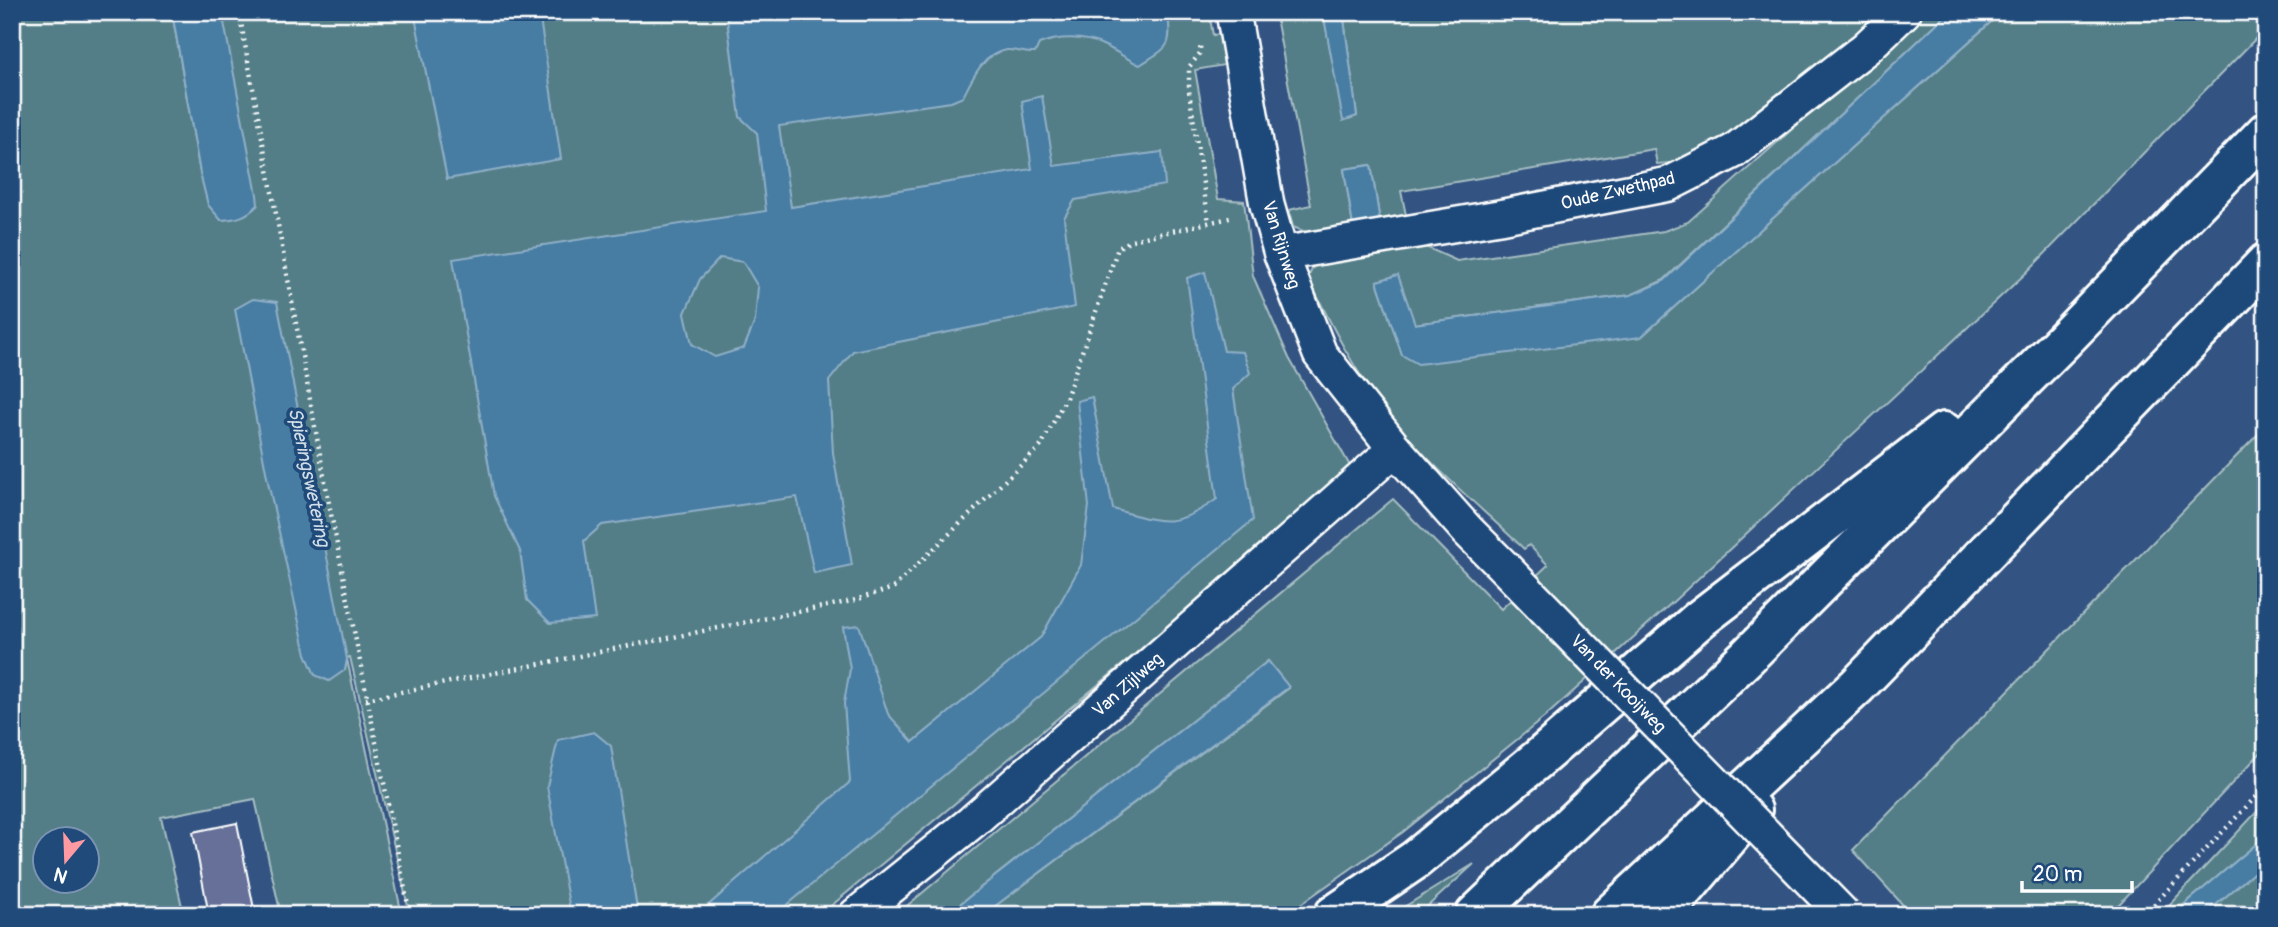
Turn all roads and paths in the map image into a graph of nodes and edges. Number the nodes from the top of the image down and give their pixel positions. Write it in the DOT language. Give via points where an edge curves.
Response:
graph roads {
  1 [pos="239,12"];
  2 [pos="1233,12"];
  3 [pos="1904,12"];
  4 [pos="1201,51"];
  5 [pos="2266,132"];
  6 [pos="1236,217"];
  7 [pos="1209,223"];
  8 [pos="1281,254"];
  9 [pos="2266,263"];
  10 [pos="2062,342"];
  11 [pos="1395,449"];
  12 [pos="1857,685"];
  13 [pos="366,699"];
  14 [pos="2266,786"];
  15 [pos="410,915"];
  16 [pos="856,915"];
  17 [pos="1334,915"];
  18 [pos="1475,915"];
  19 [pos="1610,915"];
  20 [pos="1663,915"];
  21 [pos="1844,915"];
  22 [pos="2144,915"];
  1 -- 13 [label="path"];
  2 -- 8 [label="street, Van Rijnweg" via="1267,205"];
  3 -- 8 [label="street, Oude Zwethpad" via="1866,48 1734,150 1669,184"];
  4 -- 7 [label="path" via="1189,67 1189,91"];
  5 -- 10 [label="highway"];
  6 -- 7 [label="path"];
  7 -- 13 [label="path" via="1132,240 1118,248 1066,398 1041,446 893,588 852,601"];
  8 -- 11 [label="street, Van Rijnweg" via="1320,354"];
  9 -- 12 [label="highway"];
  10 -- 17 [label="highway" via="1700,619 1415,860"];
  10 -- 18 [label="highway" via="1748,656"];
  11 -- 16 [label="street, Van Zijlweg" via="972,822"];
  11 -- 21 [label="street, Van der Kooijweg, bridge" via="1467,530"];
  12 -- 19 [label="highway"];
  12 -- 20 [label="highway"];
  13 -- 15 [label="path"];
  14 -- 22 [label="path"];
}
